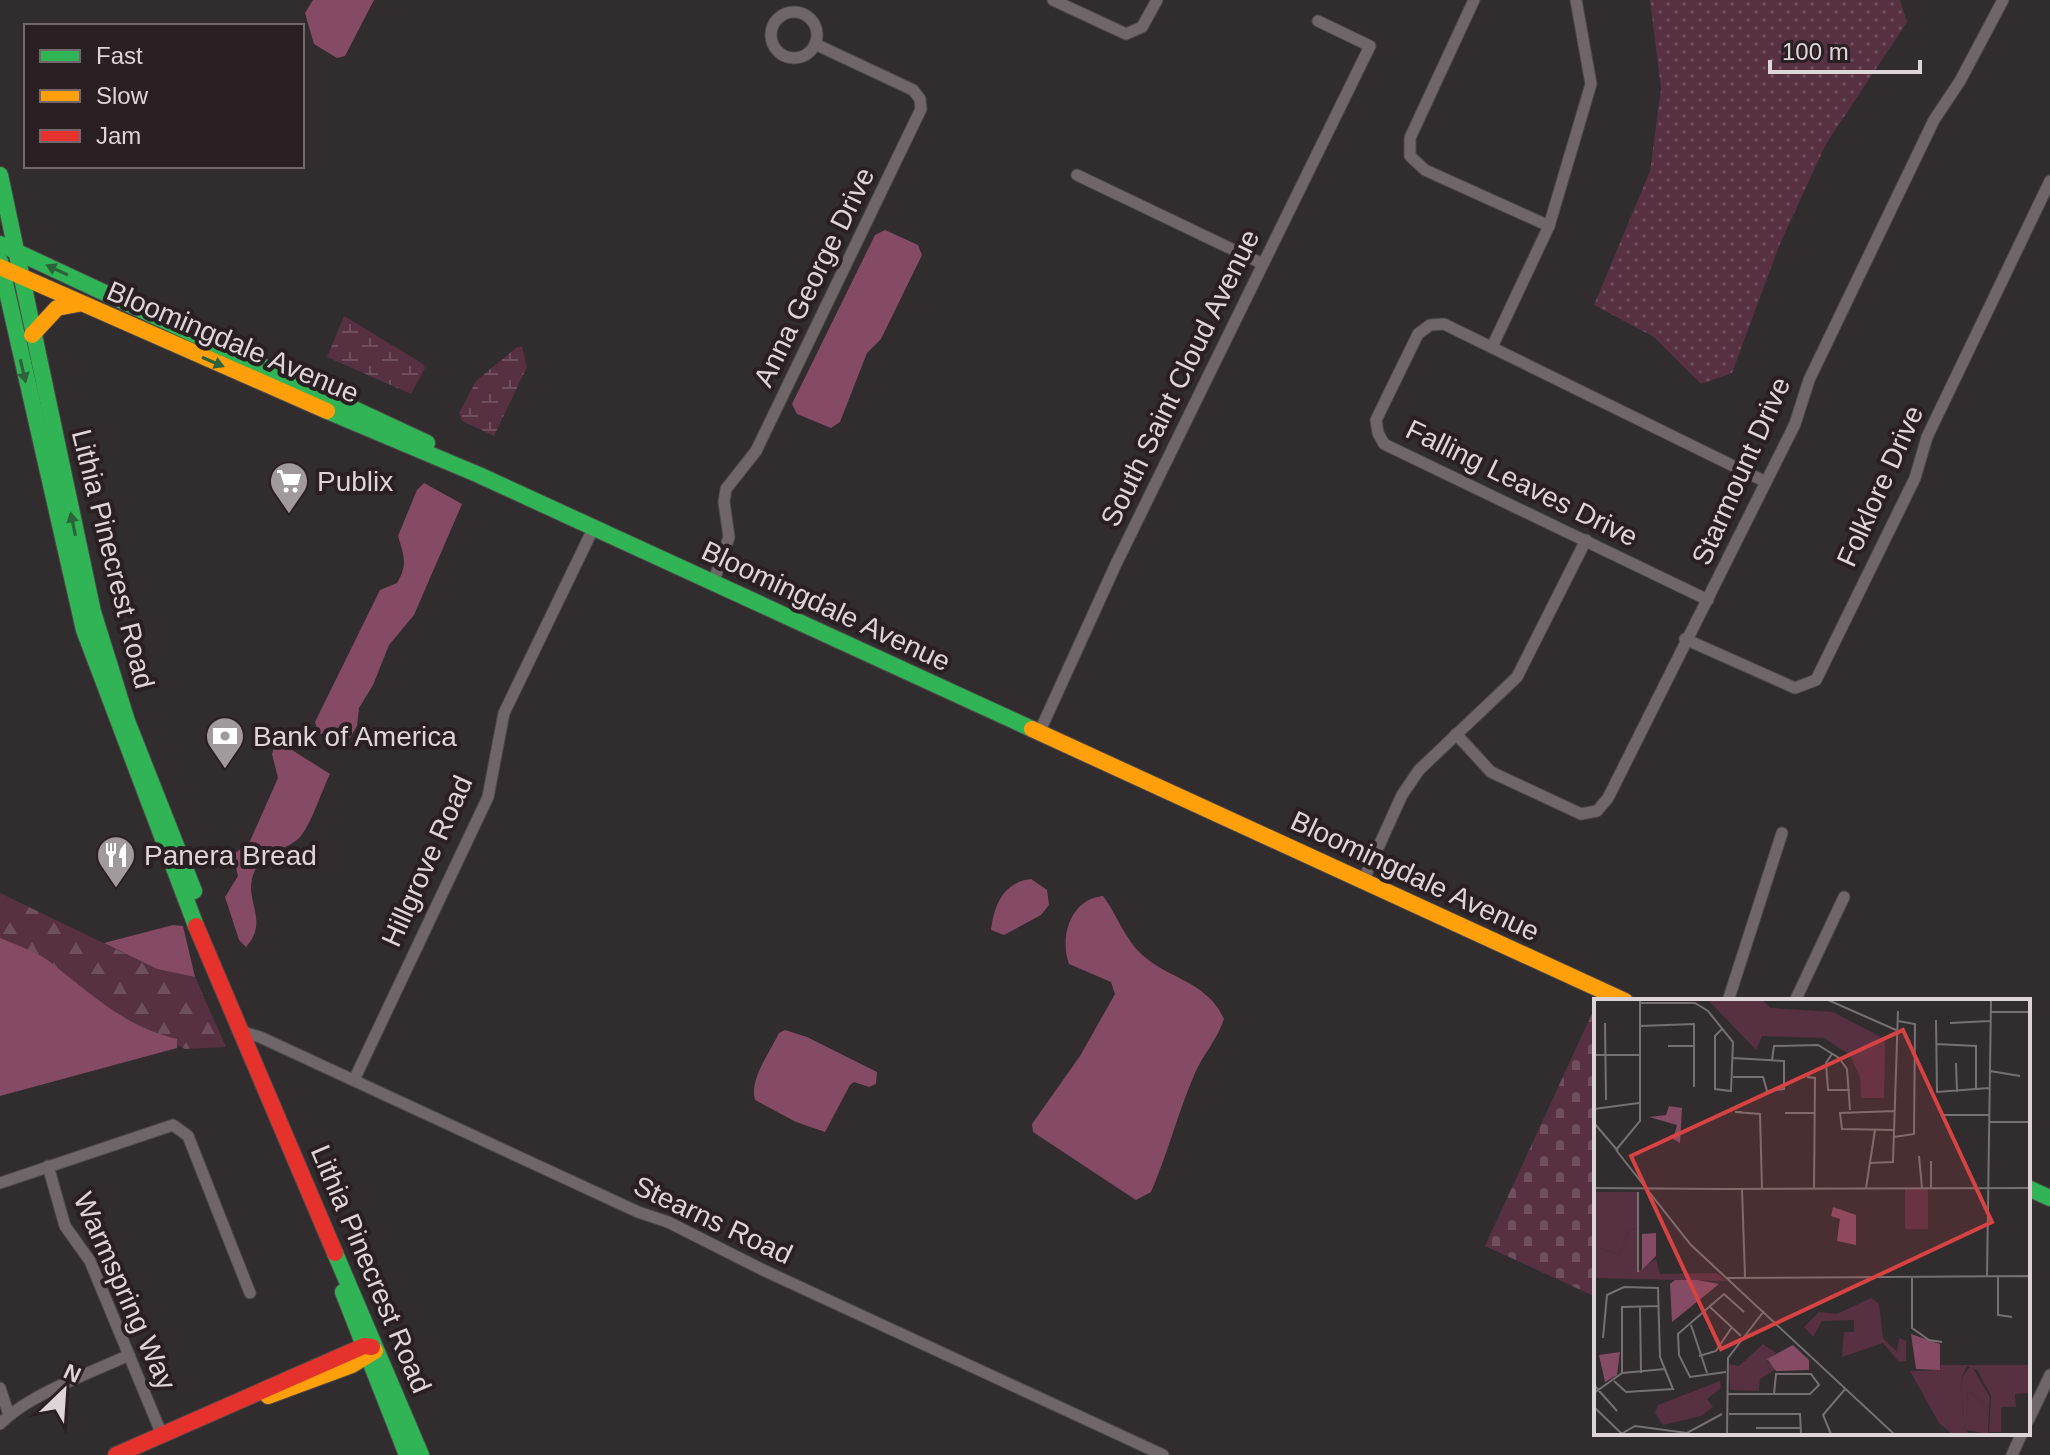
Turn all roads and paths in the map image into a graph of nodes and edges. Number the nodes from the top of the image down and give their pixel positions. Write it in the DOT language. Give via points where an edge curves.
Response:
graph roads {
  1 [pos="1053,0"];
  2 [pos="1157,0"];
  3 [pos="1474,0"];
  4 [pos="1576,0"];
  5 [pos="2003,0"];
  6 [pos="1318,21"];
  7 [pos="815,44"];
  8 [pos="0,175"];
  9 [pos="1077,175"];
  10 [pos="2050,181"];
  11 [pos="1549,226"];
  12 [pos="0,244"];
  13 [pos="17,251"];
  14 [pos="1263,264"];
  15 [pos="0,265"];
  16 [pos="21,277"];
  17 [pos="81,304"];
  18 [pos="32,335"];
  19 [pos="1492,347"];
  20 [pos="479,475"];
  21 [pos="1766,482"];
  22 [pos="594,527"];
  23 [pos="1586,540"];
  24 [pos="713,583"];
  25 [pos="1708,600"];
  26 [pos="1685,639"];
  27 [pos="1039,733"];
  28 [pos="1456,734"];
  29 [pos="1782,833"];
  30 [pos="1363,881"];
  31 [pos="1844,897"];
  32 [pos="227,992"];
  33 [pos="1621,999"];
  34 [pos="1729,999"];
  35 [pos="1796,999"];
  36 [pos="243,1032"];
  37 [pos="354,1080"];
  38 [pos="48,1166"];
  39 [pos="0,1183"];
  40 [pos="2030,1189"];
  41 [pos="2050,1198"];
  42 [pos="250,1293"];
  43 [pos="129,1355"];
  44 [pos="367,1358"];
  45 [pos="2050,1375"];
  46 [pos="0,1388"];
  47 [pos="2030,1417"];
  48 [pos="4,1420"];
  49 [pos="162,1435"];
  50 [pos="2021,1435"];
  51 [pos="116,1455"];
  52 [pos="407,1455"];
  53 [pos="421,1455"];
  54 [pos="1163,1455"];
  55 [pos="2012,1455"];
  1 -- 2 [label="street" via="1126,34 1142,27"];
  3 -- 11 [label="street" via="1410,138 1410,156 1425,170"];
  4 -- 11 [label="street" via="1591,84"];
  5 -- 21 [label="street, Starmount Drive" via="1934,120"];
  6 -- 14 [label="street, South Saint Cloud Avenue" via="1370,46"];
  7 -- 7 [label="street" via="815,27 799,13 783,15 772,27 773,44 785,56 802,56"];
  7 -- 24 [label="street, Anna George Drive" via="913,90 921,109 756,451 726,489 729,537"];
  8 -- 13 [label="main road, Lithia Pinecrest Road"];
  9 -- 14 [label="street"];
  10 -- 26 [label="street, Folklore Drive" via="1816,680 1795,688"];
  11 -- 19 [label="street"];
  12 -- 13 [label="main road"];
  13 -- 16 [label="main road, Lithia Pinecrest Road"];
  20 -- 13 [label="main road, one-way" via="378,418"];
  14 -- 27 [label="street, South Saint Cloud Avenue"];
  15 -- 16 [label="main road, Bloomingdale Avenue"];
  15 -- 32 [label="main road, Lithia Pinecrest Road, one-way" via="84,630 146,800"];
  16 -- 17 [label="main road, Bloomingdale Avenue"];
  16 -- 18 [label="main road, Lithia Pinecrest Road"];
  17 -- 18 [label="main road" via="57,308"];
  17 -- 20 [label="main road, Bloomingdale Avenue, one-way"];
  32 -- 18 [label="main road, Lithia Pinecrest Road, one-way" via="99,635"];
  19 -- 21 [label="street, Falling Leaves Drive"];
  19 -- 23 [label="street, Falling Leaves Drive" via="1444,324 1430,325 1418,334 1376,420 1378,433 1384,444"];
  20 -- 22 [label="main road, Bloomingdale Avenue"];
  21 -- 25 [label="street, Starmount Drive"];
  22 -- 24 [label="main road, Bloomingdale Avenue"];
  22 -- 37 [label="street, Hillgrove Road" via="504,713 488,797"];
  23 -- 25 [label="street, Falling Leaves Drive"];
  23 -- 28 [label="street" via="1517,677"];
  24 -- 27 [label="main road, Bloomingdale Avenue"];
  25 -- 26 [label="street, Starmount Drive"];
  26 -- 28 [label="street, Starmount Drive" via="1597,811 1581,814 1491,772"];
  27 -- 30 [label="main road, Bloomingdale Avenue"];
  28 -- 30 [label="street" via="1402,795"];
  29 -- 34 [label="street"];
  30 -- 33 [label="main road, Bloomingdale Avenue"];
  31 -- 35 [label="street"];
  32 -- 36 [label="main road, Lithia Pinecrest Road"];
  36 -- 37 [label="street, Stearns Road"];
  36 -- 44 [label="main road, Lithia Pinecrest Road"];
  37 -- 54 [label="street, Stearns Road"];
  38 -- 39 [label="street"];
  38 -- 42 [label="street" via="173,1125 188,1136"];
  38 -- 43 [label="street, Warmspring Way" via="65,1226 90,1261"];
  40 -- 41 [label="main road"];
  43 -- 48 [label="street"];
  43 -- 49 [label="street, Warmspring Way"];
  44 -- 49 [label="main road" via="295,1374"];
  44 -- 52 [label="main road, Lithia Pinecrest Road"];
  44 -- 53 [label="main road, Lithia Pinecrest Road"];
  45 -- 47 [label="street"];
  46 -- 48 [label="street"];
  49 -- 51 [label="main road"];
  50 -- 55 [label="street"];
}
